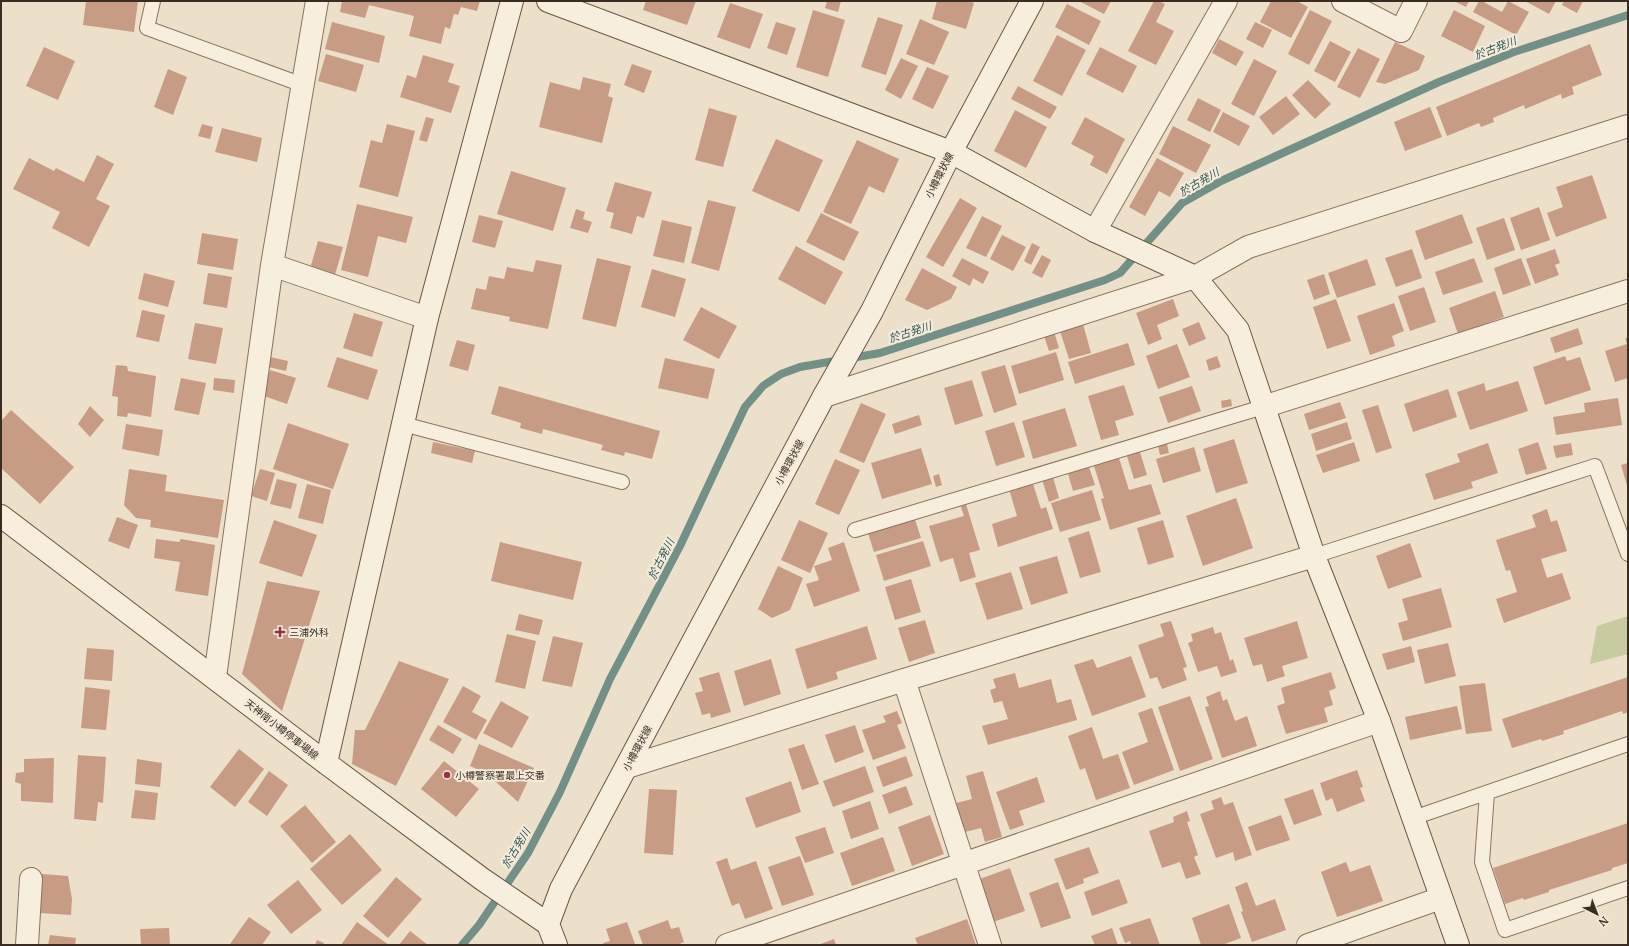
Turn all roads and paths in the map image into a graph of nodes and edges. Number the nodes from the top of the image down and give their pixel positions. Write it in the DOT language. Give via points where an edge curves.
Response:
graph roads {
  1 [pos="153,1"];
  2 [pos="317,1"];
  3 [pos="512,1"];
  4 [pos="548,1"];
  5 [pos="1032,1"];
  6 [pos="1226,1"];
  7 [pos="1343,1"];
  8 [pos="1416,1"];
  9 [pos="303,85"];
  10 [pos="1628,126"];
  11 [pos="951,152"];
  12 [pos="1095,231"];
  13 [pos="272,265"];
  14 [pos="1195,277"];
  15 [pos="1628,291"];
  16 [pos="427,318"];
  17 [pos="824,396"];
  18 [pos="1263,407"];
  19 [pos="403,424"];
  20 [pos="622,482"];
  21 [pos="1,516"];
  22 [pos="856,530"];
  23 [pos="1628,554"];
  24 [pos="1314,556"];
  25 [pos="215,677"];
  26 [pos="904,680"];
  27 [pos="1380,721"];
  28 [pos="1628,744"];
  29 [pos="326,763"];
  30 [pos="627,768"];
  31 [pos="1487,793"];
  32 [pos="1413,818"];
  33 [pos="963,864"];
  34 [pos="31,879"];
  35 [pos="1628,888"];
  36 [pos="1441,898"];
  37 [pos="548,924"];
  38 [pos="27,945"];
  39 [pos="556,945"];
  40 [pos="727,945"];
  41 [pos="990,945"];
  42 [pos="1308,945"];
  43 [pos="1458,945"];
  1 -- 9 [label="lane" via="147,28"];
  2 -- 9 [label="street"];
  3 -- 16 [label="street"];
  4 -- 11 [label="street"];
  5 -- 11 [label="street, 小樽環状線"];
  6 -- 12 [label="street"];
  7 -- 8 [label="street" via="1401,31"];
  9 -- 13 [label="street"];
  10 -- 14 [label="street" via="1248,247"];
  11 -- 12 [label="street"];
  11 -- 17 [label="street, 小樽環状線" via="872,311"];
  12 -- 14 [label="street"];
  13 -- 16 [label="street"];
  13 -- 25 [label="street"];
  14 -- 17 [label="street"];
  14 -- 18 [label="street" via="1238,330"];
  15 -- 18 [label="street"];
  16 -- 19 [label="street"];
  17 -- 30 [label="street, 小樽環状線"];
  18 -- 22 [label="lane"];
  18 -- 24 [label="street"];
  19 -- 20 [label="lane"];
  19 -- 29 [label="street"];
  21 -- 25 [label="street, 天神南小樽停車場線"];
  23 -- 24 [label="lane" via="1595,466"];
  24 -- 26 [label="street"];
  24 -- 27 [label="street"];
  25 -- 29 [label="street, 天神南小樽停車場線"];
  26 -- 30 [label="street"];
  26 -- 33 [label="street"];
  27 -- 32 [label="street"];
  27 -- 33 [label="street"];
  28 -- 31 [label="lane"];
  29 -- 37 [label="street, 天神南小樽停車場線" via="482,879"];
  30 -- 37 [label="street, 小樽環状線" via="561,889"];
  31 -- 32 [label="lane"];
  31 -- 35 [label="lane" via="1482,862 1505,930"];
  32 -- 36 [label="street"];
  33 -- 40 [label="street"];
  33 -- 41 [label="street"];
  34 -- 38 [label="street"];
  36 -- 42 [label="street"];
  36 -- 43 [label="street"];
  37 -- 39 [label="street"];
}
